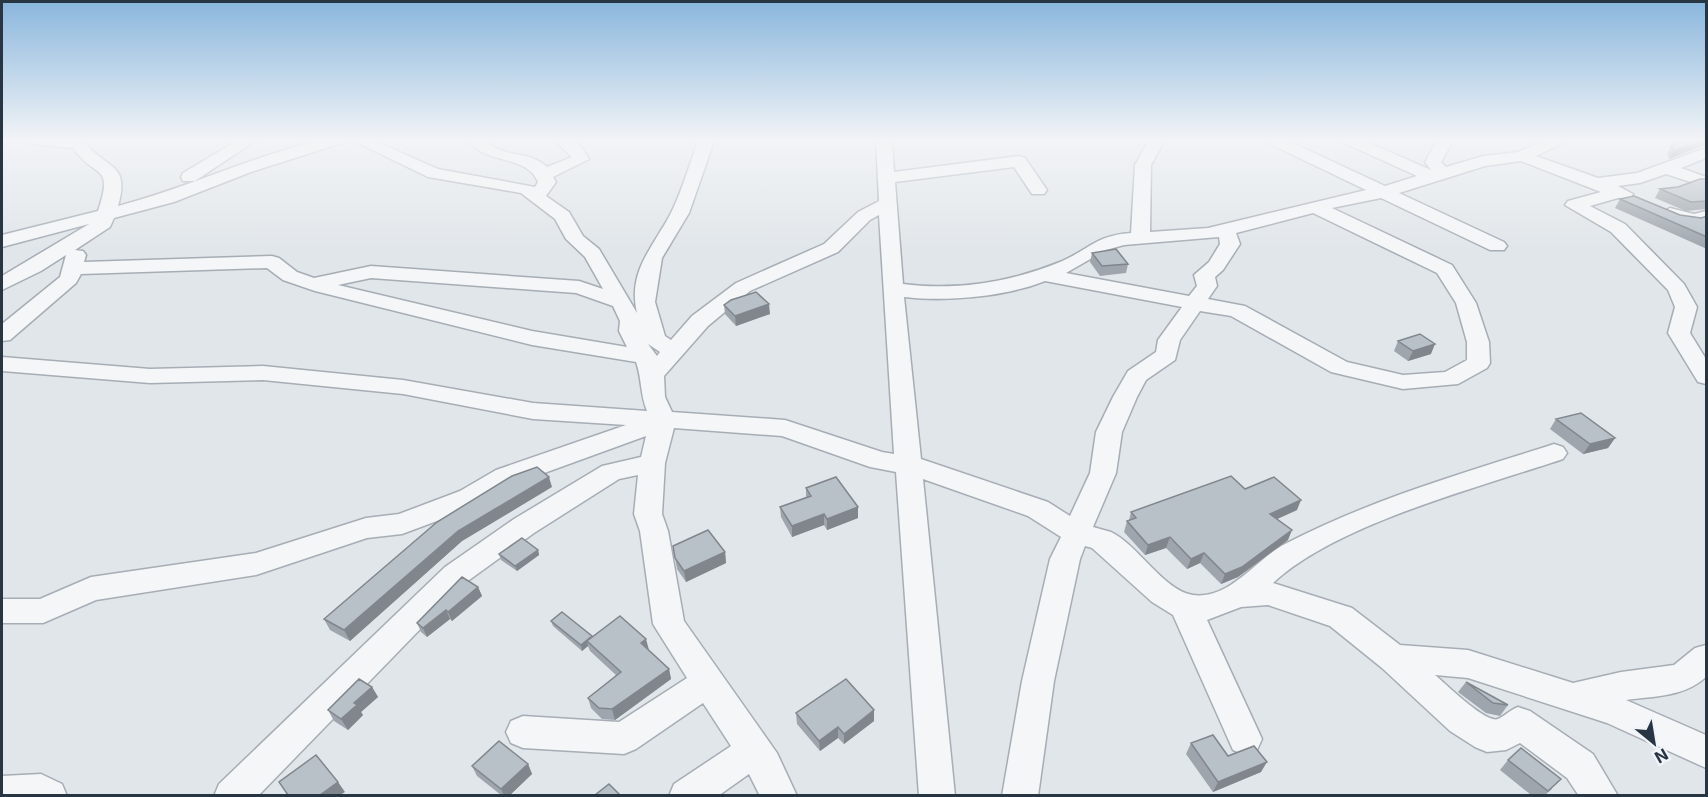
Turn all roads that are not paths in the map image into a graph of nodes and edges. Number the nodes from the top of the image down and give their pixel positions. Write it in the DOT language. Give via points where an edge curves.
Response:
graph roads {
  1 [pos="111,176"];
  2 [pos="190,176"];
  3 [pos="224,176"];
  4 [pos="459,176"];
  5 [pos="545,176"];
  6 [pos="693,176"];
  7 [pos="887,176"];
  8 [pos="950,176"];
  9 [pos="1029,176"];
  10 [pos="1143,176"];
  11 [pos="1351,176"];
  12 [pos="1434,176"];
  13 [pos="1580,176"];
  14 [pos="1644,176"];
  15 [pos="1687,176"];
  16 [pos="1600,183"];
  17 [pos="1707,183"];
  18 [pos="888,190"];
  19 [pos="1038,190"];
  20 [pos="1384,192"];
  21 [pos="1619,192"];
  22 [pos="538,195"];
  23 [pos="133,207"];
  24 [pos="1315,207"];
  25 [pos="1707,216"];
  26 [pos="104,219"];
  27 [pos="1226,230"];
  28 [pos="79,237"];
  29 [pos="1140,239"];
  30 [pos="2,241"];
  31 [pos="1497,246"];
  32 [pos="74,268"];
  33 [pos="1042,275"];
  34 [pos="311,283"];
  35 [pos="2,284"];
  36 [pos="893,289"];
  37 [pos="623,303"];
  38 [pos="1197,303"];
  39 [pos="2,335"];
  40 [pos="673,351"];
  41 [pos="2,364"];
  42 [pos="649,366"];
  43 [pos="1707,377"];
  44 [pos="663,421"];
  45 [pos="1554,453"];
  46 [pos="652,463"];
  47 [pos="910,465"];
  48 [pos="1076,533"];
  49 [pos="1242,594"];
  50 [pos="1185,607"];
  51 [pos="2,611"];
  52 [pos="1393,658"];
  53 [pos="1707,658"];
  54 [pos="709,681"];
  55 [pos="1572,697"];
  56 [pos="524,732"];
  57 [pos="1245,739"];
  58 [pos="754,750"];
  59 [pos="1707,752"];
  60 [pos="2,793"];
  61 [pos="49,795"];
  62 [pos="232,795"];
  63 [pos="687,795"];
  64 [pos="779,795"];
  65 [pos="937,795"];
  66 [pos="1020,795"];
  67 [pos="1600,795"];
  1 -- 26 [label="street" via="115,186"];
  2 -- 23 [label="street"];
  3 -- 23 [label="street"];
  4 -- 22 [label="street" via="512,185"];
  5 -- 22 [label="street"];
  6 -- 40 [label="street" via="680,213 652,258 645,302 655,339"];
  7 -- 18 [label="street"];
  8 -- 18 [label="street"];
  9 -- 19 [label="street"];
  10 -- 29 [label="street"];
  11 -- 20 [label="street"];
  12 -- 20 [label="street"];
  13 -- 16 [label="street"];
  14 -- 16 [label="street"];
  15 -- 17 [label="street"];
  16 -- 21 [label="street"];
  18 -- 36 [label="street"];
  18 -- 40 [label="street" via="831,248 743,286 700,321"];
  20 -- 24 [label="street"];
  20 -- 31 [label="street"];
  21 -- 25 [label="street" via="1682,218 1695,220"];
  21 -- 43 [label="street" via="1574,205 1617,228 1677,288 1686,307 1679,333"];
  22 -- 37 [label="street" via="563,216 575,239 598,261"];
  23 -- 26 [label="street"];
  24 -- 27 [label="street"];
  24 -- 38 [label="street" via="1445,269 1466,303 1478,342 1479,363 1450,379 1403,382 1340,367 1237,311"];
  26 -- 28 [label="street"];
  26 -- 30 [label="street"];
  27 -- 29 [label="street"];
  27 -- 38 [label="street" via="1230,244 1216,266 1204,275 1207,286"];
  28 -- 32 [label="street"];
  28 -- 35 [label="street"];
  29 -- 33 [label="street" via="1122,239 1099,246 1070,265"];
  32 -- 34 [label="street" via="273,262 290,276"];
  32 -- 39 [label="street" via="69,279"];
  33 -- 36 [label="street" via="1022,283 974,291 932,294"];
  33 -- 38 [label="street"];
  34 -- 37 [label="street" via="371,273 492,279 579,287"];
  34 -- 42 [label="street"];
  36 -- 47 [label="street"];
  37 -- 42 [label="street" via="634,341"];
  38 -- 48 [label="street" via="1169,340 1167,355 1136,376 1108,432 1103,473"];
  40 -- 42 [label="street"];
  41 -- 44 [label="street" via="150,376 263,373 404,387 533,411"];
  42 -- 44 [label="street" via="653,397"];
  44 -- 46 [label="street"];
  44 -- 47 [label="street" via="785,428 879,460"];
  44 -- 51 [label="street" via="505,477 470,498 402,524 366,528 256,564 91,589 43,611"];
  45 -- 49 [label="street" via="1346,525 1279,560"];
  46 -- 54 [label="street" via="649,521 654,531 669,624"];
  46 -- 62 [label="street" via="611,472 524,526 455,576"];
  47 -- 48 [label="street" via="1038,509"];
  47 -- 65 [label="street"];
  48 -- 50 [label="street" via="1102,540 1163,594"];
  48 -- 66 [label="street" via="1065,559 1038,681"];
  49 -- 50 [label="street" via="1208,608"];
  49 -- 52 [label="street" via="1268,593 1341,617"];
  50 -- 57 [label="street"];
  52 -- 55 [label="street" via="1468,664"];
  52 -- 67 [label="street" via="1462,720 1487,736 1506,734 1518,722 1580,766"];
  53 -- 55 [label="street" via="1682,678"];
  54 -- 56 [label="street" via="624,738"];
  54 -- 58 [label="street"];
  55 -- 59 [label="street" via="1615,711"];
  58 -- 63 [label="street"];
  58 -- 64 [label="street"];
  60 -- 61 [label="street" via="41,791"];
}
